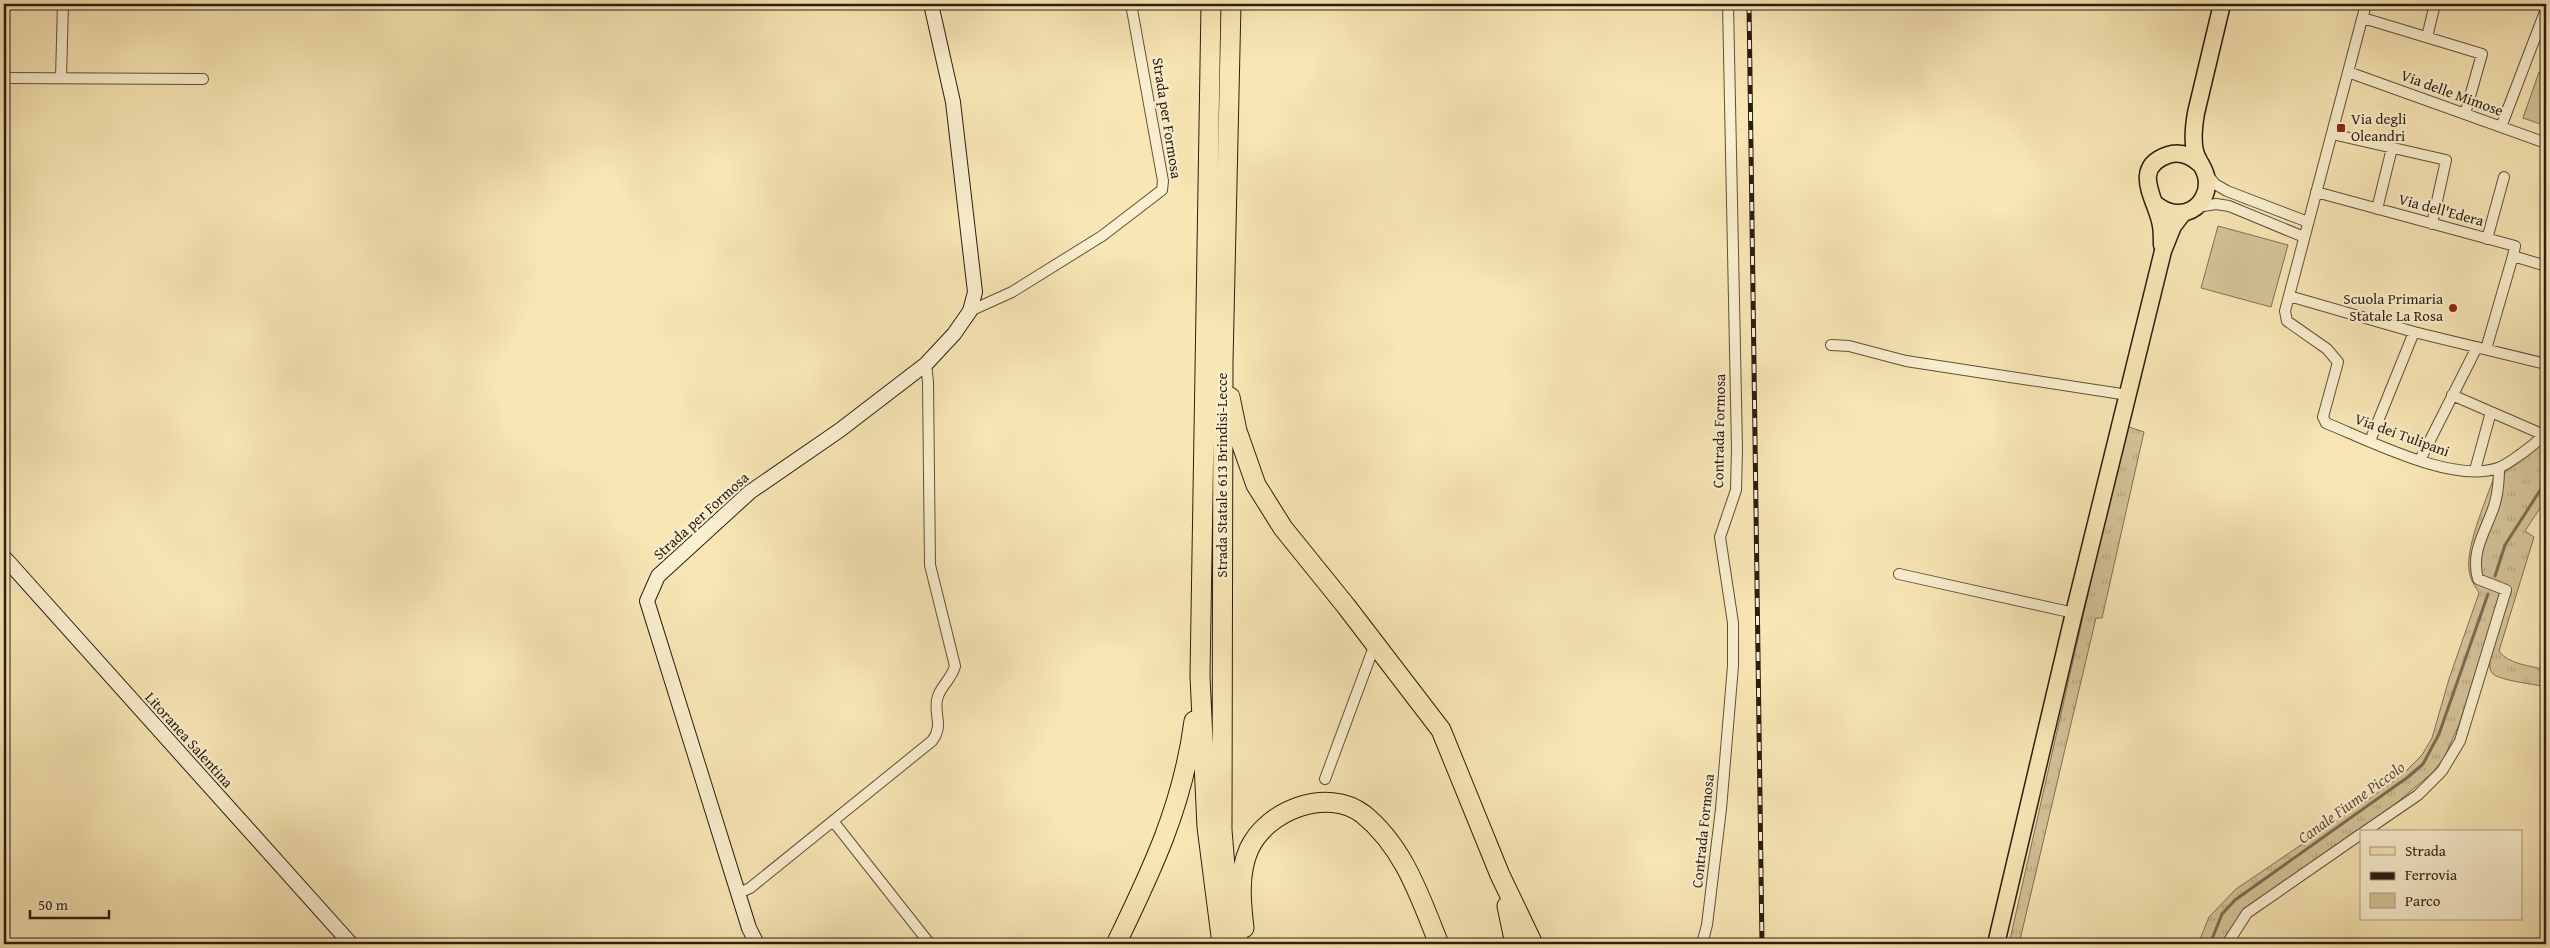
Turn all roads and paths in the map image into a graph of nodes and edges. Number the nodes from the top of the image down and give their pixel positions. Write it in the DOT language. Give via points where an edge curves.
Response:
graph roads {
  1 [pos="63,4"];
  2 [pos="932,4"];
  3 [pos="1131,4"];
  4 [pos="1211,4"];
  5 [pos="1231,4"];
  6 [pos="1728,4"];
  7 [pos="2222,4"];
  8 [pos="2366,4"];
  9 [pos="2435,4"];
  10 [pos="2537,4"];
  11 [pos="2546,8"];
  12 [pos="2363,18"];
  13 [pos="2427,37"];
  14 [pos="2348,72"];
  15 [pos="4,78"];
  16 [pos="61,78"];
  17 [pos="202,80"];
  18 [pos="2196,113"];
  19 [pos="2465,114"];
  20 [pos="2501,127"];
  21 [pos="2332,134"];
  22 [pos="2546,142"];
  23 [pos="2392,148"];
  24 [pos="2170,154"];
  25 [pos="2202,167"];
  26 [pos="2504,177"];
  27 [pos="2316,192"];
  28 [pos="2154,203"];
  29 [pos="2377,208"];
  30 [pos="2189,210"];
  31 [pos="2308,222"];
  32 [pos="2432,224"];
  33 [pos="2304,237"];
  34 [pos="2487,239"];
  35 [pos="2163,251"];
  36 [pos="2513,256"];
  37 [pos="2546,266"];
  38 [pos="2289,296"];
  39 [pos="970,311"];
  40 [pos="2414,332"];
  41 [pos="1831,345"];
  42 [pos="2482,348"];
  43 [pos="1223,362"];
  44 [pos="2546,363"];
  45 [pos="926,364"];
  46 [pos="2452,395"];
  47 [pos="2128,396"];
  48 [pos="2491,412"];
  49 [pos="2545,433"];
  50 [pos="2370,441"];
  51 [pos="2420,460"];
  52 [pos="2499,468"];
  53 [pos="2475,470"];
  54 [pos="4,557"];
  55 [pos="1899,574"];
  56 [pos="2074,612"];
  57 [pos="1375,644"];
  58 [pos="1200,676"];
  59 [pos="1325,779"];
  60 [pos="833,821"];
  61 [pos="2367,830"];
  62 [pos="2360,835"];
  63 [pos="1500,875"];
  64 [pos="739,893"];
  65 [pos="351,944"];
  66 [pos="757,944"];
  67 [pos="930,944"];
  68 [pos="1116,944"];
  69 [pos="1222,944"];
  70 [pos="1239,944"];
  71 [pos="1245,944"];
  72 [pos="1440,944"];
  73 [pos="1515,944"];
  74 [pos="1533,944"];
  75 [pos="1702,944"];
  76 [pos="1996,944"];
  77 [pos="2227,944"];
  1 -- 16 [label="street"];
  2 -- 39 [label="street, Strada per Formosa" via="961,161 975,292"];
  3 -- 39 [label="street, Strada per Formosa" via="1162,190 1102,236 1012,292"];
  4 -- 58 [label="highway, Strada Statale 613 Brindisi-Lecce"];
  5 -- 43 [label="highway, Strada Statale 613 Brindisi-Lecce"];
  6 -- 75 [label="street, Contrada Formosa" via="1737,448 1736,490 1720,537 1732,623 1733,666 1721,809"];
  7 -- 18 [label="main road"];
  8 -- 12 [label="street"];
  9 -- 13 [label="street"];
  10 -- 11 [label="street"];
  11 -- 20 [label="street"];
  12 -- 13 [label="street"];
  12 -- 14 [label="street"];
  13 -- 19 [label="street" via="2482,54"];
  14 -- 19 [label="street, Via delle Mimose"];
  14 -- 21 [label="street"];
  15 -- 16 [label="street"];
  16 -- 17 [label="street"];
  18 -- 24 [label="main road" via="2182,142"];
  18 -- 25 [label="main road" via="2195,152"];
  19 -- 20 [label="street, Via delle Mimose"];
  20 -- 22 [label="street, Via delle Mimose"];
  21 -- 23 [label="street"];
  21 -- 27 [label="street"];
  23 -- 29 [label="street"];
  23 -- 32 [label="street" via="2446,160"];
  24 -- 25 [label="main road" via="2187,155"];
  24 -- 28 [label="main road" via="2155,163 2148,178"];
  25 -- 30 [label="main road" via="2206,194"];
  25 -- 31 [label="street" via="2215,184 2227,191"];
  26 -- 34 [label="street"];
  27 -- 29 [label="street, Via dell'Edera"];
  27 -- 31 [label="street"];
  28 -- 30 [label="main road" via="2167,212"];
  28 -- 35 [label="main road" via="2161,226"];
  29 -- 32 [label="street, Via dell'Edera"];
  30 -- 33 [label="street" via="2216,204 2229,206"];
  30 -- 35 [label="main road" via="2173,226"];
  31 -- 33 [label="street"];
  32 -- 34 [label="street, Via dell'Edera"];
  33 -- 38 [label="street"];
  34 -- 36 [label="street, Via dell'Edera" via="2515,246"];
  35 -- 47 [label="main road"];
  36 -- 37 [label="street"];
  36 -- 42 [label="street"];
  38 -- 40 [label="street"];
  38 -- 50 [label="street, Via dei Tulipani" via="2285,312 2287,321 2327,348 2338,362 2324,406 2326,423"];
  39 -- 45 [label="street, Strada per Formosa"];
  40 -- 42 [label="street"];
  40 -- 50 [label="street"];
  41 -- 47 [label="street" via="1849,346 1906,361"];
  42 -- 44 [label="street"];
  42 -- 46 [label="street"];
  43 -- 57 [label="highway" via="1237,431 1256,485 1283,528"];
  43 -- 70 [label="highway, Strada Statale 613 Brindisi-Lecce" via="1222,830 1228,903"];
  45 -- 60 [label="street" via="930,565 955,666 936,702 939,726 932,741"];
  45 -- 64 [label="street, Strada per Formosa" via="840,430 750,492 658,576 651,588 647,601"];
  46 -- 48 [label="street"];
  46 -- 51 [label="street"];
  47 -- 56 [label="main road"];
  48 -- 49 [label="street"];
  48 -- 53 [label="street"];
  49 -- 52 [label="street"];
  50 -- 51 [label="street, Via dei Tulipani"];
  51 -- 53 [label="street, Via dei Tulipani" via="2442,468"];
  52 -- 53 [label="street, Via dei Tulipani"];
  52 -- 61 [label="street" via="2495,504 2477,544 2474,566 2478,579 2506,590 2460,741 2442,771 2418,795"];
  54 -- 65 [label="street, Litoranea Salentina"];
  55 -- 56 [label="street"];
  56 -- 76 [label="main road"];
  57 -- 59 [label="street"];
  57 -- 63 [label="highway" via="1440,730"];
  58 -- 68 [label="highway" via="1191,743 1178,802 1157,859"];
  58 -- 69 [label="highway, Strada Statale 613 Brindisi-Lecce" via="1207,826"];
  60 -- 64 [label="street" via="750,888"];
  60 -- 67 [label="street"];
  62 -- 77 [label="street" via="2247,913"];
  63 -- 73 [label="highway"];
  63 -- 74 [label="highway"];
  64 -- 66 [label="street, Strada per Formosa"];
  71 -- 72 [label="highway" via="1240,889 1249,849 1264,828 1296,806 1333,802 1361,813 1388,838 1411,875"];
}
